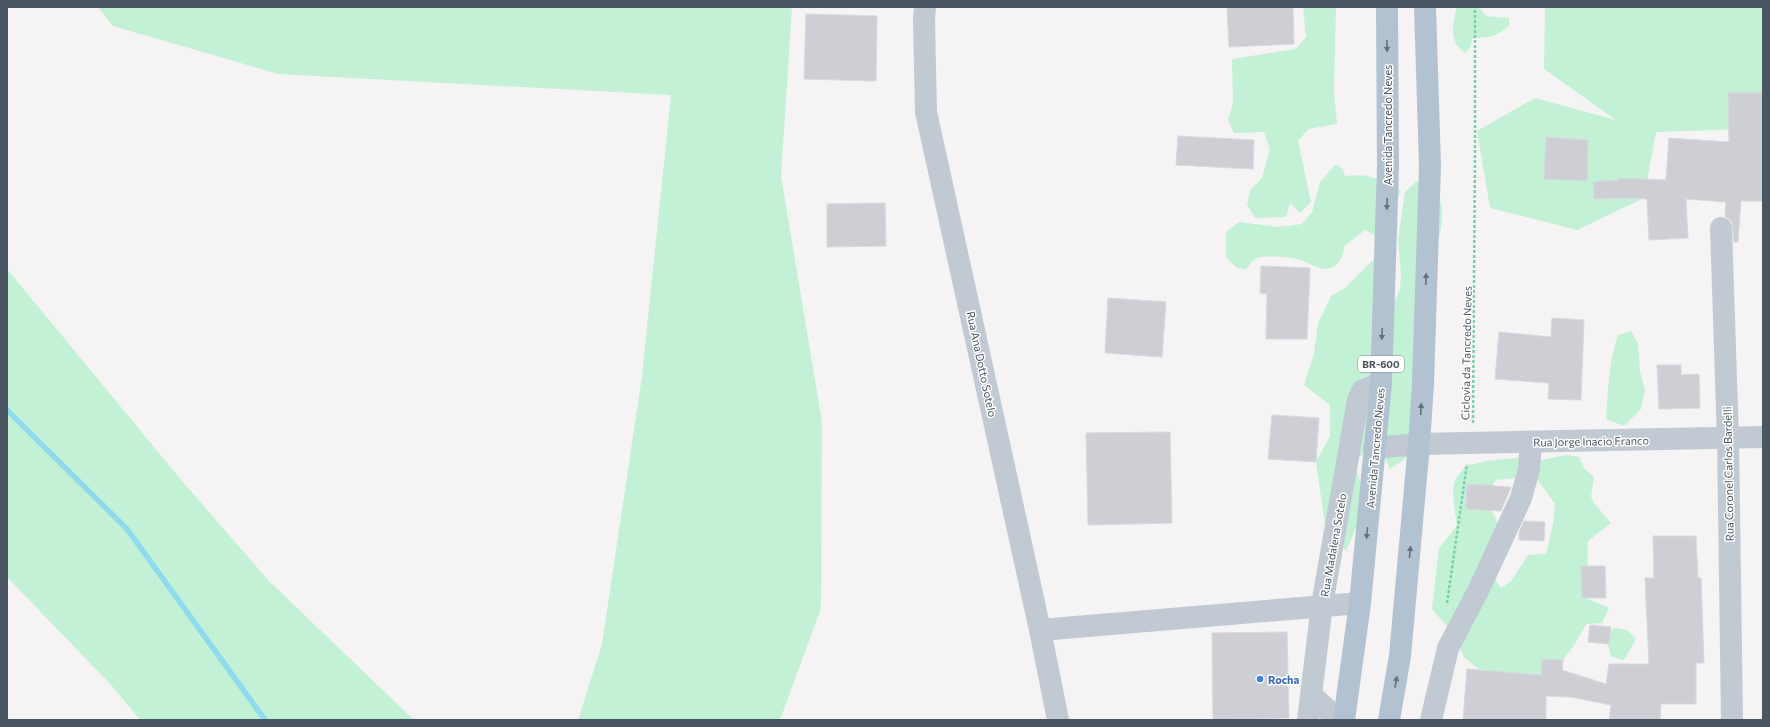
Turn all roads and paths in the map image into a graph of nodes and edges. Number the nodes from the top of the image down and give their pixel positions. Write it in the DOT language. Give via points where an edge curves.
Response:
graph roads {
  1 [pos="925,7"];
  2 [pos="1387,7"];
  3 [pos="1426,7"];
  4 [pos="1475,7"];
  5 [pos="1721,228"];
  6 [pos="1381,383"];
  7 [pos="1763,437"];
  8 [pos="1728,439"];
  9 [pos="1531,442"];
  10 [pos="1470,443"];
  11 [pos="1419,444"];
  12 [pos="1374,448"];
  13 [pos="1360,603"];
  14 [pos="1322,605"];
  15 [pos="1447,608"];
  16 [pos="1040,630"];
  17 [pos="1311,695"];
  18 [pos="1058,720"];
  19 [pos="1308,720"];
  20 [pos="1339,720"];
  21 [pos="1344,720"];
  22 [pos="1389,720"];
  23 [pos="1431,720"];
  24 [pos="1732,720"];
  1 -- 16 [label="street, Rua Ana Dotto Sotelo" via="926,112"];
  2 -- 6 [label="main road, Avenida Tancredo Neves / BR-600, one-way" via="1388,166"];
  11 -- 3 [label="main road, one-way" via="1430,166"];
  4 -- 10 [label="path, Ciclovia da Tancredo Neves" via="1474,416"];
  5 -- 8 [label="street, Rua Coronel Carlos Bardelli"];
  6 -- 12 [label="main road, Avenida Tancredo Neves / BR-600"];
  6 -- 14 [label="street, Rua Madalena Sotelo" via="1362,391 1358,400"];
  7 -- 8 [label="street, Rua Jorge Inacio Franco"];
  8 -- 9 [label="street, Rua Jorge Inacio Franco"];
  8 -- 24 [label="street, Rua Coronel Carlos Bardelli"];
  9 -- 10 [label="street, Rua Jorge Inacio Franco"];
  9 -- 23 [label="street" via="1529,469 1521,498 1478,591 1448,648"];
  10 -- 11 [label="street, Rua Jorge Inacio Franco"];
  10 -- 15 [label="path, Ciclovia da Tancredo Neves"];
  11 -- 12 [label="street, Rua Jorge Inacio Franco"];
  22 -- 11 [label="main road, one-way" via="1400,656"];
  12 -- 13 [label="main road, Avenida Tancredo Neves / BR-600, one-way"];
  13 -- 14 [label="street"];
  13 -- 21 [label="main road, Avenida Tancredo Neves / BR-600"];
  14 -- 16 [label="street"];
  14 -- 17 [label="street, Rua Madalena Sotelo"];
  16 -- 18 [label="street, Rua Ana Dotto Sotelo"];
  17 -- 19 [label="street, Rua Madalena Sotelo"];
  17 -- 20 [label="street"];
}
